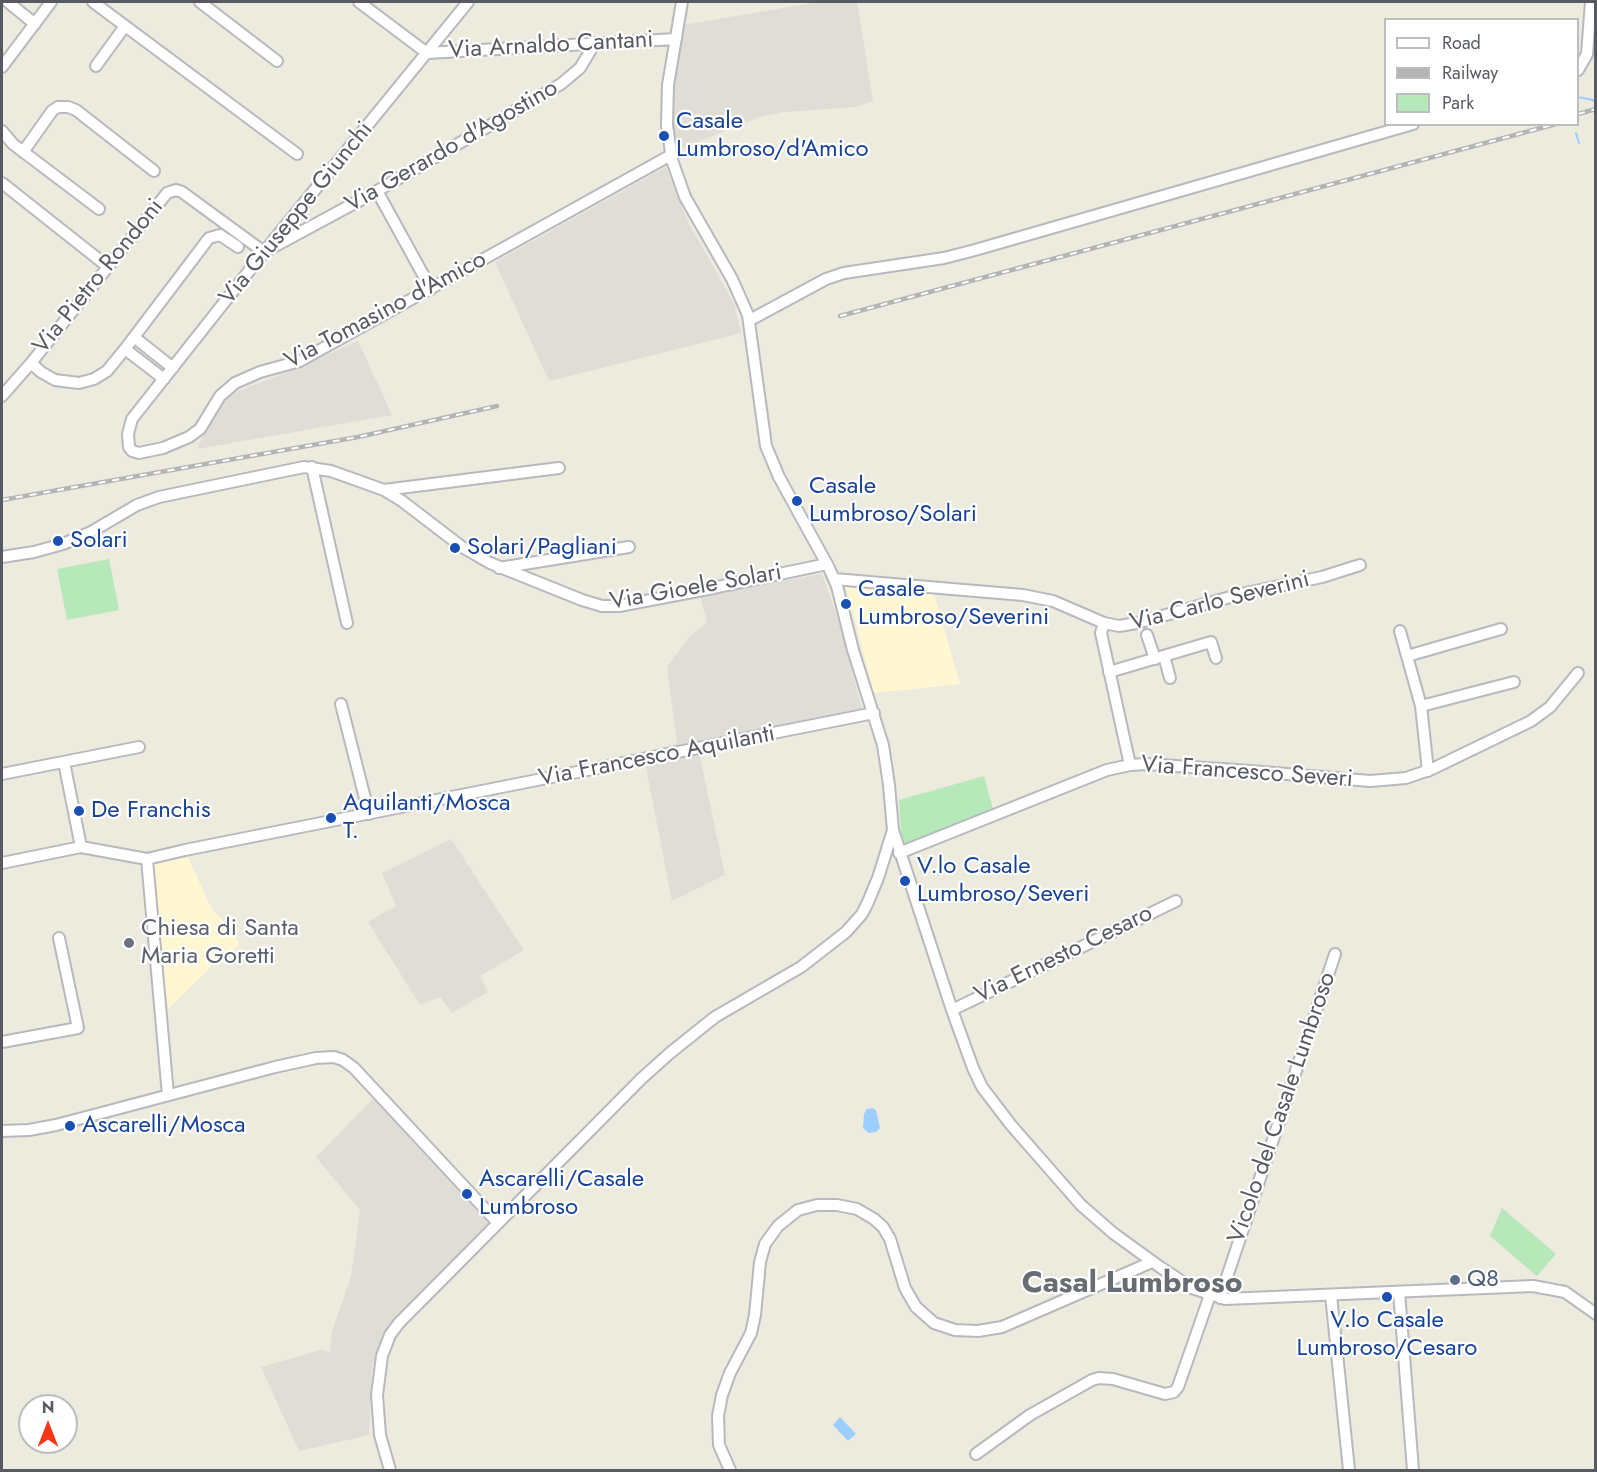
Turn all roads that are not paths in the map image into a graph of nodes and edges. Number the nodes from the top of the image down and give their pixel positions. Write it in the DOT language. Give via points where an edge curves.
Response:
graph roads {
  1 [pos="8,2"];
  2 [pos="51,2"];
  3 [pos="93,2"];
  4 [pos="200,2"];
  5 [pos="359,2"];
  6 [pos="468,2"];
  7 [pos="682,2"];
  8 [pos="1591,2"];
  9 [pos="35,24"];
  10 [pos="125,26"];
  11 [pos="676,39"];
  12 [pos="595,43"];
  13 [pos="427,53"];
  14 [pos="277,61"];
  15 [pos="96,66"];
  16 [pos="2,67"];
  17 [pos="1579,68"];
  18 [pos="1406,126"];
  19 [pos="2,131"];
  20 [pos="23,152"];
  21 [pos="297,154"];
  22 [pos="671,155"];
  23 [pos="154,171"];
  24 [pos="2,183"];
  25 [pos="377,191"];
  26 [pos="99,209"];
  27 [pos="238,247"];
  28 [pos="264,252"];
  29 [pos="108,266"];
  30 [pos="431,289"];
  31 [pos="750,320"];
  32 [pos="134,337"];
  33 [pos="125,349"];
  34 [pos="31,363"];
  35 [pos="173,368"];
  36 [pos="164,379"];
  37 [pos="2,396"];
  38 [pos="128,428"];
  39 [pos="312,467"];
  40 [pos="559,468"];
  41 [pos="384,490"];
  42 [pos="629,547"];
  43 [pos="2,557"];
  44 [pos="827,564"];
  45 [pos="1360,565"];
  46 [pos="499,568"];
  47 [pos="834,579"];
  48 [pos="347,623"];
  49 [pos="1104,623"];
  50 [pos="1501,629"];
  51 [pos="1400,631"];
  52 [pos="1148,635"];
  53 [pos="1407,656"];
  54 [pos="1159,657"];
  55 [pos="1216,658"];
  56 [pos="1109,672"];
  57 [pos="1578,673"];
  58 [pos="1170,678"];
  59 [pos="1514,682"];
  60 [pos="341,704"];
  61 [pos="1421,706"];
  62 [pos="874,713"];
  63 [pos="139,747"];
  64 [pos="64,762"];
  65 [pos="1130,765"];
  66 [pos="1428,771"];
  67 [pos="2,774"];
  68 [pos="369,814"];
  69 [pos="893,830"];
  70 [pos="81,847"];
  71 [pos="899,853"];
  72 [pos="147,859"];
  73 [pos="2,863"];
  74 [pos="1176,901"];
  75 [pos="59,938"];
  76 [pos="1335,954"];
  77 [pos="952,1010"];
  78 [pos="2,1041"];
  79 [pos="168,1095"];
  80 [pos="2,1131"];
  81 [pos="498,1223"];
  82 [pos="1152,1262"];
  83 [pos="1399,1292"];
  84 [pos="1331,1295"];
  85 [pos="1215,1296"];
  86 [pos="1596,1314"];
  87 [pos="976,1454"];
  88 [pos="390,1470"];
  89 [pos="730,1470"];
  90 [pos="1349,1470"];
  91 [pos="1413,1470"];
  1 -- 9 [label="street"];
  2 -- 9 [label="street"];
  3 -- 10 [label="street"];
  4 -- 14 [label="street"];
  5 -- 13 [label="street"];
  6 -- 13 [label="street, Via Giuseppe Giunchi"];
  7 -- 11 [label="street"];
  8 -- 17 [label="street" via="1587,54"];
  9 -- 16 [label="street"];
  10 -- 15 [label="street"];
  10 -- 21 [label="street"];
  11 -- 12 [label="street, Via Arnaldo Cantani"];
  11 -- 22 [label="street" via="668,92"];
  12 -- 13 [label="street, Via Arnaldo Cantani"];
  12 -- 25 [label="street, Via Gerardo d'Agostino" via="580,68 565,82"];
  13 -- 28 [label="street, Via Giuseppe Giunchi"];
  18 -- 31 [label="street" via="975,250 844,273"];
  19 -- 20 [label="street"];
  20 -- 23 [label="street" via="51,111 68,107"];
  20 -- 26 [label="street"];
  22 -- 30 [label="street, Via Tomasino d'Amico"];
  22 -- 31 [label="street" via="685,197 736,285"];
  24 -- 29 [label="street"];
  25 -- 28 [label="street, Via Gerardo d'Agostino"];
  25 -- 30 [label="street"];
  27 -- 32 [label="street" via="220,236 211,237"];
  28 -- 29 [label="street, Via Pietro Rondoni" via="176,190 162,196"];
  28 -- 35 [label="street, Via Giuseppe Giunchi"];
  29 -- 34 [label="street, Via Pietro Rondoni"];
  30 -- 38 [label="street, Via Tomasino d'Amico" via="300,361 232,384 200,429 177,443 134,452 129,447"];
  31 -- 44 [label="street" via="767,450"];
  32 -- 33 [label="street"];
  32 -- 35 [label="street"];
  33 -- 34 [label="street" via="107,371 94,380 79,383 55,380"];
  33 -- 36 [label="street"];
  34 -- 37 [label="street, Via Pietro Rondoni"];
  35 -- 36 [label="street, Via Giuseppe Giunchi"];
  36 -- 38 [label="street, Via Giuseppe Giunchi"];
  39 -- 41 [label="street, Via Gioele Solari"];
  39 -- 43 [label="street, Via Gioele Solari" via="159,497 63,544"];
  39 -- 48 [label="street"];
  40 -- 41 [label="street"];
  41 -- 46 [label="street, Via Gioele Solari"];
  42 -- 46 [label="street"];
  44 -- 46 [label="street, Via Gioele Solari" via="614,606 590,603"];
  44 -- 47 [label="street"];
  45 -- 49 [label="street, Via Carlo Severini" via="1137,623"];
  47 -- 49 [label="street, Via Carlo Severini" via="1031,596"];
  47 -- 62 [label="street"];
  49 -- 56 [label="street" via="1101,633"];
  50 -- 53 [label="street"];
  51 -- 53 [label="street"];
  52 -- 54 [label="street"];
  53 -- 61 [label="street"];
  54 -- 55 [label="street" via="1211,642"];
  54 -- 56 [label="street"];
  54 -- 58 [label="street"];
  56 -- 65 [label="street"];
  57 -- 66 [label="street, Via Francesco Severi" via="1550,707 1535,718"];
  59 -- 61 [label="street"];
  60 -- 68 [label="street"];
  61 -- 66 [label="street"];
  62 -- 68 [label="street, Via Francesco Aquilanti"];
  62 -- 69 [label="street" via="885,754"];
  63 -- 64 [label="street"];
  64 -- 67 [label="street"];
  64 -- 70 [label="street"];
  65 -- 66 [label="street, Via Francesco Severi" via="1375,781"];
  65 -- 71 [label="street, Via Francesco Severi" via="1107,770"];
  68 -- 72 [label="street, Via Francesco Aquilanti"];
  69 -- 71 [label="street"];
  69 -- 81 [label="street" via="868,902 848,930 801,967 699,1029 641,1079"];
  70 -- 72 [label="street, Via Francesco Aquilanti"];
  70 -- 73 [label="street, Via Francesco Aquilanti"];
  71 -- 77 [label="street"];
  72 -- 79 [label="street"];
  74 -- 77 [label="street, Via Ernesto Cesaro"];
  75 -- 78 [label="street" via="78,1028"];
  76 -- 85 [label="street, Vicolo del Casale Lumbroso"];
  77 -- 82 [label="street" via="976,1075 1004,1117 1088,1212"];
  79 -- 80 [label="street" via="56,1125"];
  79 -- 81 [label="street" via="296,1062 320,1057 340,1059 354,1068"];
  81 -- 88 [label="street" via="399,1323 387,1341 380,1364 377,1414"];
  82 -- 85 [label="street" via="1187,1285"];
  82 -- 89 [label="street" via="1002,1327 955,1330 933,1323 916,1307 905,1288 890,1239 874,1219 857,1209 837,1205 798,1210 778,1226 765,1244 752,1329 722,1395 719,1445"];
  83 -- 84 [label="street"];
  83 -- 86 [label="street" via="1541,1287 1565,1292"];
  83 -- 91 [label="street"];
  84 -- 85 [label="street" via="1237,1299"];
  84 -- 90 [label="street"];
  85 -- 87 [label="street, Vicolo del Casale Lumbroso" via="1174,1392 1165,1394 1117,1379 1092,1380 1030,1415"];
}
